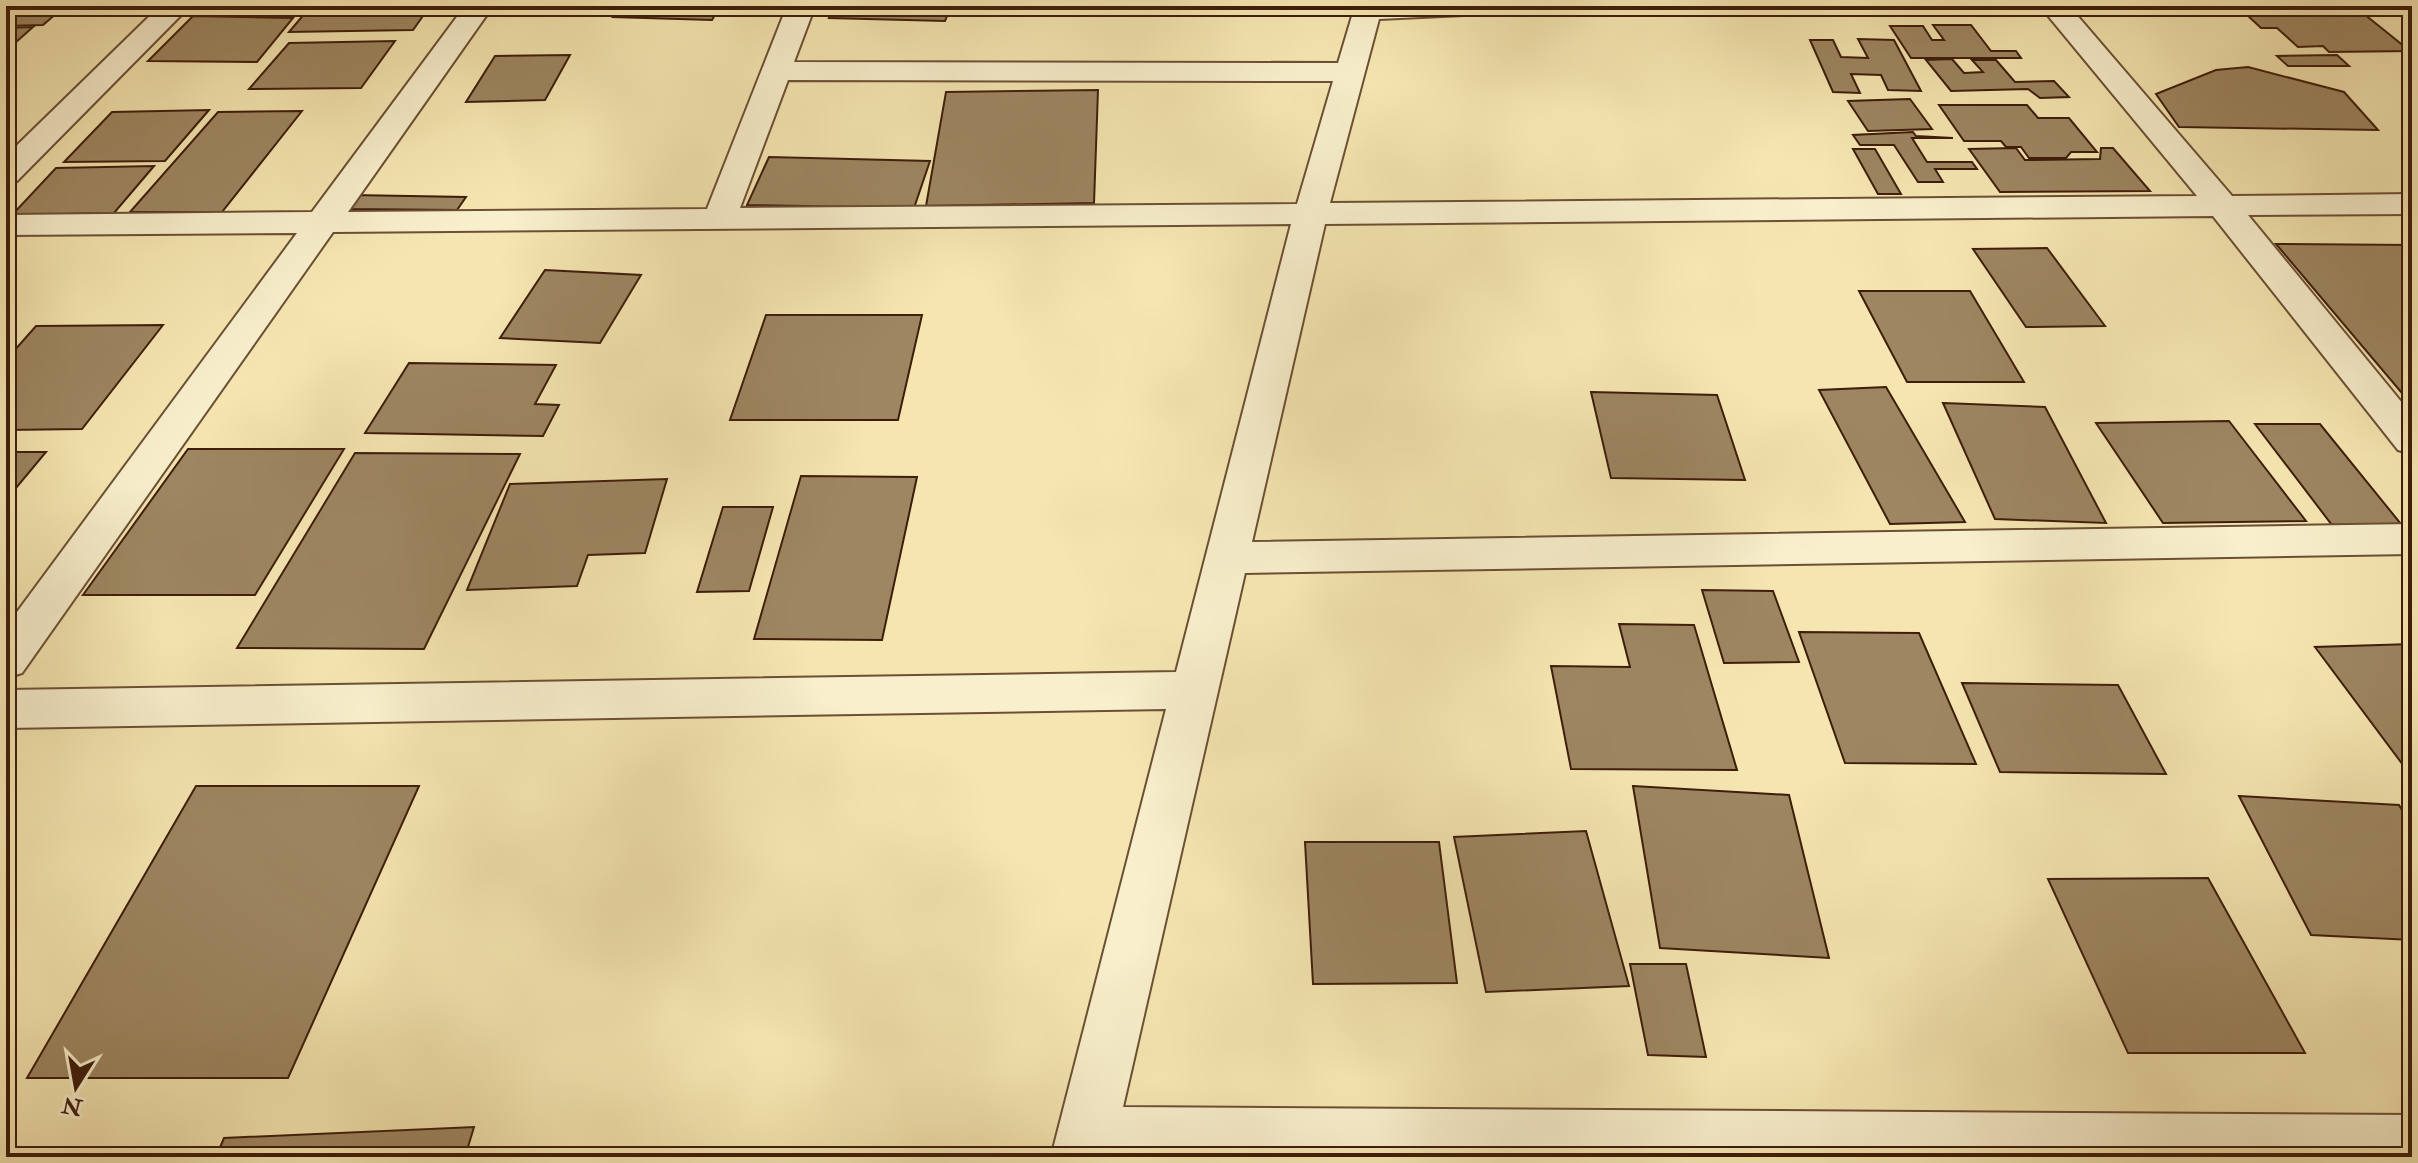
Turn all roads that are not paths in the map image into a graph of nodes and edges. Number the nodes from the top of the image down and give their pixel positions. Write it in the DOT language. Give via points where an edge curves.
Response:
graph roads {
  1 [pos="176,6"];
  2 [pos="479,6"];
  3 [pos="801,6"];
  4 [pos="1485,6"];
  5 [pos="2054,6"];
  6 [pos="1369,8"];
  7 [pos="776,71"];
  8 [pos="1352,72"];
  9 [pos="6,174"];
  10 [pos="2412,204"];
  11 [pos="2222,205"];
  12 [pos="1311,213"];
  13 [pos="720,218"];
  14 [pos="321,222"];
  15 [pos="6,225"];
  16 [pos="2412,441"];
  17 [pos="2412,539"];
  18 [pos="1228,558"];
  19 [pos="6,661"];
  20 [pos="1197,690"];
  21 [pos="6,709"];
  22 [pos="2412,1144"];
  23 [pos="1084,1146"];
  1 -- 9 [label="street"];
  2 -- 14 [label="street"];
  3 -- 7 [label="street"];
  4 -- 6 [label="street"];
  5 -- 11 [label="street"];
  6 -- 8 [label="street"];
  7 -- 8 [label="street"];
  7 -- 13 [label="street"];
  8 -- 12 [label="street"];
  10 -- 11 [label="street"];
  11 -- 12 [label="street"];
  11 -- 16 [label="street"];
  12 -- 13 [label="street"];
  12 -- 18 [label="street"];
  13 -- 14 [label="street"];
  14 -- 15 [label="street"];
  14 -- 19 [label="street"];
  17 -- 18 [label="street"];
  18 -- 20 [label="street"];
  20 -- 21 [label="street"];
  20 -- 23 [label="street"];
  22 -- 23 [label="street"];
}
